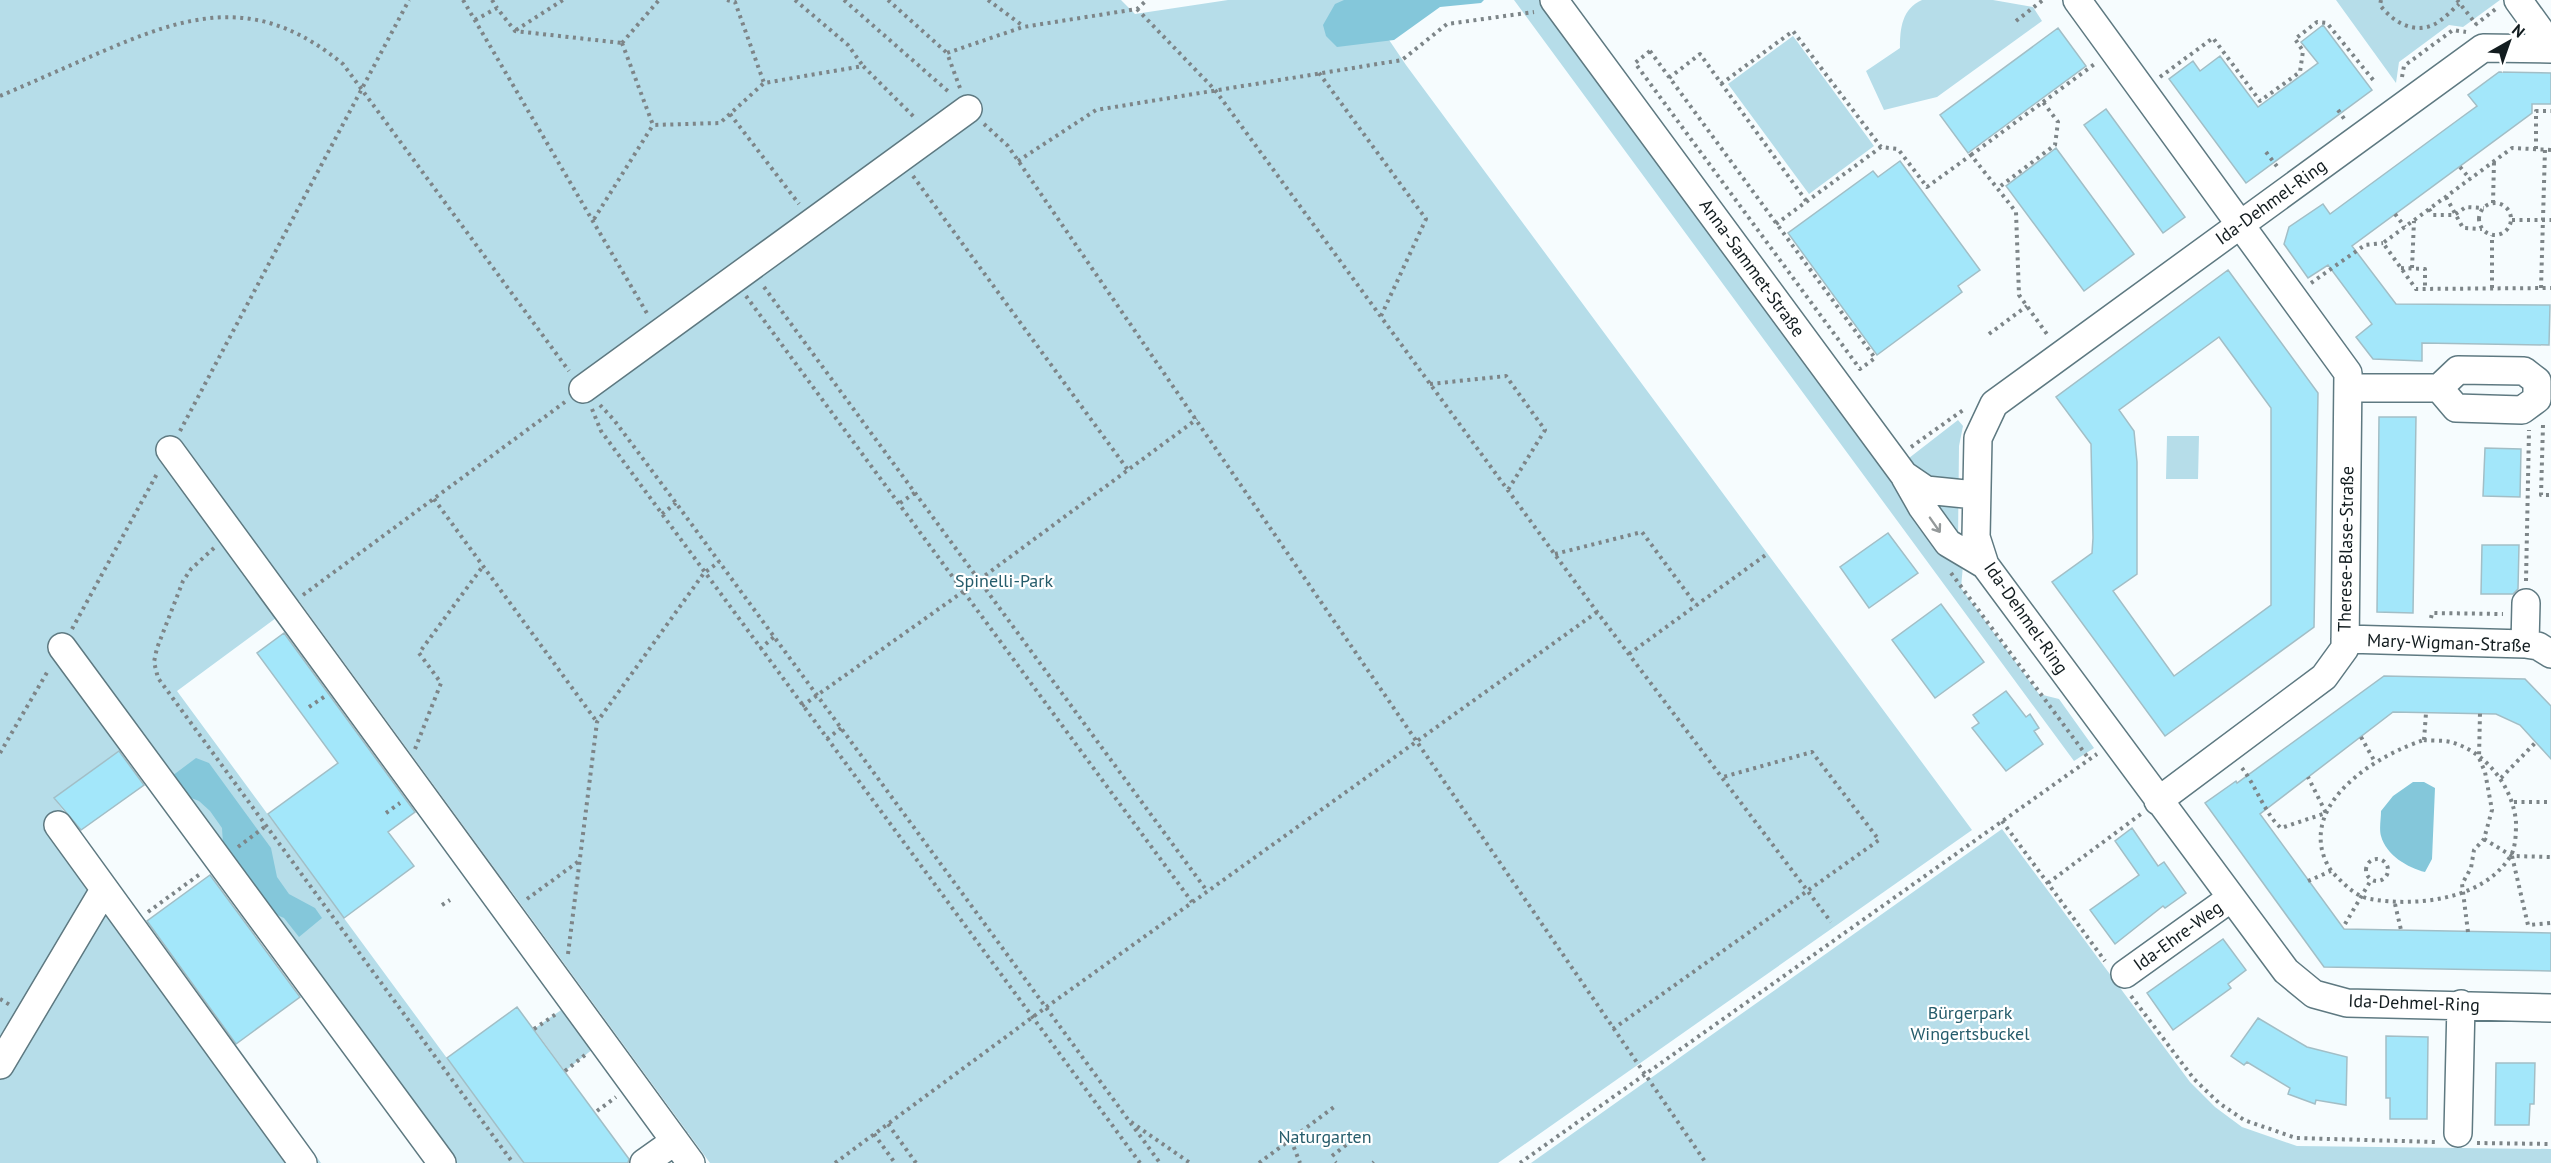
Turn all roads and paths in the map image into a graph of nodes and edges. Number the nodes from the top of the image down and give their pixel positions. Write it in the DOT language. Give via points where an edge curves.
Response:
graph roads {
  1 [pos="409,0"];
  2 [pos="463,0"];
  3 [pos="495,0"];
  4 [pos="563,0"];
  5 [pos="659,0"];
  6 [pos="727,0"];
  7 [pos="795,0"];
  8 [pos="844,0"];
  9 [pos="888,0"];
  10 [pos="988,0"];
  11 [pos="1147,0"];
  12 [pos="2043,0"];
  13 [pos="2077,0"];
  14 [pos="2381,0"];
  15 [pos="2518,0"];
  16 [pos="736,1"];
  17 [pos="2458,2"];
  18 [pos="1546,6"];
  19 [pos="497,8"];
  20 [pos="1137,9"];
  21 [pos="475,20"];
  22 [pos="2016,21"];
  23 [pos="2476,24"];
  24 [pos="1023,27"];
  25 [pos="515,31"];
  26 [pos="622,43"];
  27 [pos="2545,48"];
  28 [pos="947,53"];
  29 [pos="863,66"];
  30 [pos="2086,71"];
  31 [pos="2167,72"];
  32 [pos="1319,73"];
  33 [pos="1669,78"];
  34 [pos="2374,81"];
  35 [pos="764,83"];
  36 [pos="1721,84"];
  37 [pos="361,89"];
  38 [pos="1215,90"];
  39 [pos="0,96"];
  40 [pos="2043,102"];
  41 [pos="968,109"];
  42 [pos="2551,111"];
  43 [pos="730,114"];
  44 [pos="653,125"];
  45 [pos="930,136"];
  46 [pos="1881,147"];
  47 [pos="2536,149"];
  48 [pos="2545,150"];
  49 [pos="2551,150"];
  50 [pos="1971,155"];
  51 [pos="900,159"];
  52 [pos="1018,161"];
  53 [pos="2494,162"];
  54 [pos="2460,167"];
  55 [pos="2470,179"];
  56 [pos="1997,188"];
  57 [pos="2446,197"];
  58 [pos="1807,202"];
  59 [pos="2493,203"];
  60 [pos="2484,208"];
  61 [pos="2428,209"];
  62 [pos="2395,214"];
  63 [pos="2454,215"];
  64 [pos="594,219"];
  65 [pos="2414,220"];
  66 [pos="2511,220"];
  67 [pos="2543,220"];
  68 [pos="2551,220"];
  69 [pos="813,222"];
  70 [pos="1776,224"];
  71 [pos="2241,224"];
  72 [pos="2404,227"];
  73 [pos="2482,229"];
  74 [pos="2492,235"];
  75 [pos="2383,243"];
  76 [pos="2401,268"];
  77 [pos="2412,268"];
  78 [pos="741,273"];
  79 [pos="2492,288"];
  80 [pos="2541,288"];
  81 [pos="2551,288"];
  82 [pos="2426,289"];
  83 [pos="2294,296"];
  84 [pos="2027,306"];
  85 [pos="1381,316"];
  86 [pos="2045,332"];
  87 [pos="659,334"];
  88 [pos="1989,334"];
  89 [pos="1430,384"];
  90 [pos="2348,388"];
  91 [pos="2439,388"];
  92 [pos="583,390"];
  93 [pos="1994,404"];
  94 [pos="2532,417"];
  95 [pos="1197,419"];
  96 [pos="170,450"];
  97 [pos="1899,467"];
  98 [pos="1128,470"];
  99 [pos="2521,471"];
  100 [pos="2528,471"];
  101 [pos="1508,490"];
  102 [pos="916,492"];
  103 [pos="1975,495"];
  104 [pos="2551,495"];
  105 [pos="434,499"];
  106 [pos="676,503"];
  107 [pos="900,504"];
  108 [pos="662,514"];
  109 [pos="231,534"];
  110 [pos="1555,554"];
  111 [pos="1767,554"];
  112 [pos="720,562"];
  113 [pos="1985,565"];
  114 [pos="483,566"];
  115 [pos="2527,569"];
  116 [pos="2519,570"];
  117 [pos="704,573"];
  118 [pos="981,579"];
  119 [pos="964,591"];
  120 [pos="1696,605"];
  121 [pos="2526,608"];
  122 [pos="285,609"];
  123 [pos="1597,612"];
  124 [pos="775,636"];
  125 [pos="2345,639"];
  126 [pos="2431,642"];
  127 [pos="2525,644"];
  128 [pos="62,647"];
  129 [pos="760,649"];
  130 [pos="1629,654"];
  131 [pos="2551,654"];
  132 [pos="817,695"];
  133 [pos="321,699"];
  134 [pos="802,706"];
  135 [pos="309,707"];
  136 [pos="2426,713"];
  137 [pos="2480,713"];
  138 [pos="597,722"];
  139 [pos="841,728"];
  140 [pos="2361,737"];
  141 [pos="827,739"];
  142 [pos="1417,740"];
  143 [pos="2424,740"];
  144 [pos="2114,741"];
  145 [pos="2536,742"];
  146 [pos="2227,748"];
  147 [pos="0,753"];
  148 [pos="2479,758"];
  149 [pos="2375,762"];
  150 [pos="406,772"];
  151 [pos="1723,777"];
  152 [pos="2308,777"];
  153 [pos="2501,778"];
  154 [pos="2158,801"];
  155 [pos="2514,802"];
  156 [pos="2551,802"];
  157 [pos="398,804"];
  158 [pos="386,813"];
  159 [pos="2326,813"];
  160 [pos="2002,821"];
  161 [pos="58,825"];
  162 [pos="266,826"];
  163 [pos="2484,839"];
  164 [pos="2512,856"];
  165 [pos="2551,857"];
  166 [pos="220,859"];
  167 [pos="579,860"];
  168 [pos="2331,871"];
  169 [pos="2308,880"];
  170 [pos="2371,880"];
  171 [pos="2048,884"];
  172 [pos="104,890"];
  173 [pos="1805,890"];
  174 [pos="1207,891"];
  175 [pos="2461,893"];
  176 [pos="2361,897"];
  177 [pos="2231,898"];
  178 [pos="450,900"];
  179 [pos="1192,902"];
  180 [pos="2395,904"];
  181 [pos="442,905"];
  182 [pos="508,914"];
  183 [pos="1830,922"];
  184 [pos="2551,923"];
  185 [pos="2345,924"];
  186 [pos="130,925"];
  187 [pos="2401,930"];
  188 [pos="2468,932"];
  189 [pos="2121,977"];
  190 [pos="561,984"];
  191 [pos="2461,1004"];
  192 [pos="1045,1008"];
  193 [pos="2551,1008"];
  194 [pos="1033,1017"];
  195 [pos="1614,1029"];
  196 [pos="0,1065"];
  197 [pos="1645,1074"];
  198 [pos="1334,1107"];
  199 [pos="1128,1120"];
  200 [pos="888,1124"];
  201 [pos="874,1134"];
  202 [pos="1355,1138"];
  203 [pos="1291,1140"];
  204 [pos="2458,1140"];
  205 [pos="675,1141"];
  206 [pos="2551,1144"];
  207 [pos="1332,1156"];
  208 [pos="303,1163"];
  209 [pos="442,1163"];
  210 [pos="513,1163"];
  211 [pos="644,1163"];
  212 [pos="691,1163"];
  213 [pos="835,1163"];
  214 [pos="895,1163"];
  215 [pos="916,1163"];
  216 [pos="1140,1163"];
  217 [pos="1160,1163"];
  218 [pos="1190,1163"];
  219 [pos="1259,1163"];
  220 [pos="1300,1163"];
  221 [pos="1520,1163"];
  222 [pos="1706,1163"];
  1 -- 37 [label="path"];
  2 -- 21 [label="path"];
  3 -- 19 [label="path"];
  4 -- 25 [label="path"];
  5 -- 26 [label="path"];
  6 -- 16 [label="path"];
  7 -- 29 [label="path" via="848,45"];
  8 -- 41 [label="path"];
  9 -- 28 [label="path"];
  10 -- 24 [label="path"];
  11 -- 20 [label="path"];
  12 -- 22 [label="path"];
  13 -- 71 [label="street, Therese-Blase-Straße"];
  14 -- 17 [label="path" via="2380,6 2392,20 2414,28 2433,25"];
  15 -- 27 [label="street, Ida-Dehmel-Ring" via="2539,29"];
  16 -- 35 [label="path"];
  17 -- 23 [label="path"];
  18 -- 32 [label="path" via="1447,24 1402,60"];
  18 -- 97 [label="street, Anna-Sammet-Straße"];
  19 -- 21 [label="path"];
  19 -- 25 [label="path"];
  20 -- 24 [label="path"];
  20 -- 38 [label="path"];
  21 -- 64 [label="path"];
  24 -- 28 [label="path"];
  25 -- 26 [label="path"];
  26 -- 44 [label="path"];
  27 -- 71 [label="street, Ida-Dehmel-Ring" via="2483,48"];
  28 -- 41 [label="path"];
  29 -- 35 [label="path"];
  29 -- 45 [label="path"];
  30 -- 40 [label="path"];
  31 -- 34 [label="path" via="2213,38 2260,101 2300,72 2303,51 2295,39 2317,22 2326,23"];
  32 -- 38 [label="path"];
  32 -- 85 [label="path" via="1426,219"];
  33 -- 36 [label="path" via="1700,54"];
  33 -- 70 [label="path"];
  33 -- 70 [label="path" via="1650,51 1635,63 1860,369 1875,358"];
  35 -- 43 [label="path"];
  36 -- 46 [label="path" via="1793,31"];
  36 -- 58 [label="path"];
  37 -- 39 [label="path" via="324,45 300,30 269,17 227,12 179,20"];
  37 -- 92 [label="path"];
  37 -- 96 [label="path"];
  38 -- 52 [label="path" via="1096,110"];
  38 -- 85 [label="path"];
  40 -- 50 [label="path"];
  40 -- 56 [label="path" via="2058,122 2055,145"];
  41 -- 45 [label="street"];
  41 -- 52 [label="path" via="1008,146"];
  42 -- 47 [label="path" via="2536,111"];
  43 -- 44 [label="path" via="720,123"];
  43 -- 69 [label="path"];
  44 -- 64 [label="path"];
  45 -- 51 [label="street"];
  46 -- 50 [label="path" via="1898,149 1927,187"];
  46 -- 58 [label="path"];
  47 -- 48 [label="path"];
  47 -- 53 [label="path" via="2512,148"];
  48 -- 49 [label="path"];
  48 -- 67 [label="path"];
  50 -- 56 [label="path"];
  51 -- 69 [label="street"];
  51 -- 98 [label="path"];
  52 -- 95 [label="path"];
  53 -- 55 [label="path"];
  53 -- 59 [label="path"];
  54 -- 55 [label="path"];
  55 -- 57 [label="path"];
  56 -- 84 [label="path" via="2016,212 2019,295"];
  57 -- 61 [label="path"];
  57 -- 63 [label="path"];
  58 -- 70 [label="path"];
  59 -- 60 [label="path"];
  59 -- 66 [label="path" via="2502,204"];
  60 -- 63 [label="path" via="2466,207"];
  60 -- 73 [label="path" via="2479,218"];
  61 -- 63 [label="path" via="2433,215"];
  61 -- 65 [label="path"];
  62 -- 72 [label="path"];
  63 -- 73 [label="path" via="2463,228"];
  64 -- 87 [label="path"];
  65 -- 72 [label="path"];
  65 -- 77 [label="path"];
  66 -- 67 [label="path"];
  66 -- 74 [label="path" via="2509,228"];
  67 -- 68 [label="path"];
  67 -- 80 [label="path"];
  69 -- 78 [label="street"];
  71 -- 83 [label="street, Therese-Blase-Straße"];
  71 -- 93 [label="street, Ida-Dehmel-Ring"];
  72 -- 75 [label="path"];
  73 -- 74 [label="path"];
  74 -- 79 [label="path"];
  75 -- 76 [label="path"];
  75 -- 83 [label="path" via="2365,245"];
  76 -- 77 [label="path"];
  76 -- 82 [label="path" via="2416,289"];
  77 -- 82 [label="path" via="2425,269"];
  78 -- 87 [label="street"];
  78 -- 102 [label="path"];
  78 -- 107 [label="path"];
  79 -- 80 [label="path"];
  79 -- 82 [label="path"];
  80 -- 81 [label="path"];
  83 -- 90 [label="street, Therese-Blase-Straße" via="2348,373"];
  84 -- 86 [label="path"];
  84 -- 88 [label="path"];
  85 -- 89 [label="path"];
  87 -- 92 [label="street"];
  89 -- 101 [label="path"];
  89 -- 101 [label="path" via="1506,376 1545,430"];
  90 -- 91 [label="street"];
  90 -- 125 [label="street, Therese-Blase-Straße"];
  91 -- 94 [label="street" via="2456,408"];
  91 -- 94 [label="street" via="2458,370 2524,371 2537,381"];
  92 -- 105 [label="path"];
  92 -- 106 [label="path" via="614,420"];
  92 -- 108 [label="path" via="601,431"];
  93 -- 97 [label="path" via="1982,397"];
  93 -- 103 [label="street, Ida-Dehmel-Ring" via="1978,438"];
  94 -- 100 [label="path"];
  94 -- 104 [label="path" via="2541,495"];
  95 -- 98 [label="path"];
  95 -- 142 [label="path"];
  96 -- 109 [label="street"];
  96 -- 128 [label="path"];
  97 -- 103 [label="street, Anna-Sammet-Straße" via="1926,490"];
  97 -- 113 [label="street, one-way" via="1948,543"];
  98 -- 118 [label="path"];
  99 -- 100 [label="path"];
  100 -- 115 [label="path"];
  101 -- 110 [label="path"];
  102 -- 107 [label="path"];
  102 -- 118 [label="path"];
  103 -- 113 [label="street, Ida-Dehmel-Ring" via="1976,537"];
  105 -- 114 [label="path"];
  105 -- 122 [label="path"];
  106 -- 108 [label="path"];
  106 -- 112 [label="path"];
  107 -- 119 [label="path"];
  108 -- 117 [label="path"];
  109 -- 122 [label="street"];
  109 -- 162 [label="path" via="202,557 183,581 154,662 158,678"];
  110 -- 120 [label="path" via="1642,532"];
  110 -- 123 [label="path"];
  111 -- 120 [label="path"];
  112 -- 117 [label="path"];
  112 -- 124 [label="path"];
  113 -- 144 [label="street, Ida-Dehmel-Ring"];
  114 -- 138 [label="path"];
  114 -- 150 [label="path" via="419,653 441,683"];
  115 -- 116 [label="path"];
  115 -- 121 [label="path"];
  117 -- 129 [label="path"];
  117 -- 138 [label="path"];
  118 -- 119 [label="path"];
  118 -- 174 [label="path"];
  119 -- 132 [label="path"];
  119 -- 179 [label="path"];
  120 -- 130 [label="path"];
  121 -- 126 [label="path" via="2432,613"];
  121 -- 127 [label="street"];
  122 -- 150 [label="street"];
  123 -- 130 [label="path"];
  123 -- 142 [label="path"];
  124 -- 129 [label="path"];
  124 -- 132 [label="path"];
  125 -- 126 [label="street, Mary-Wigman-Straße"];
  125 -- 146 [label="street, Therese-Blase-Straße" via="2345,648 2324,677"];
  126 -- 127 [label="street, Mary-Wigman-Straße"];
  127 -- 131 [label="street, Mary-Wigman-Straße"];
  128 -- 147 [label="path"];
  128 -- 166 [label="street"];
  129 -- 134 [label="path"];
  130 -- 151 [label="path"];
  132 -- 134 [label="path"];
  132 -- 139 [label="path"];
  133 -- 135 [label="path"];
  134 -- 141 [label="path"];
  136 -- 143 [label="path"];
  137 -- 148 [label="path"];
  138 -- 167 [label="path"];
  139 -- 141 [label="path"];
  139 -- 192 [label="path"];
  140 -- 149 [label="path"];
  141 -- 194 [label="path"];
  142 -- 174 [label="path"];
  142 -- 195 [label="path"];
  143 -- 148 [label="path" via="2451,742"];
  143 -- 149 [label="path"];
  144 -- 154 [label="street, Ida-Dehmel-Ring"];
  144 -- 160 [label="path"];
  145 -- 153 [label="path"];
  146 -- 154 [label="street, Therese-Blase-Straße"];
  146 -- 159 [label="path" via="2257,787 2271,820 2281,828"];
  148 -- 153 [label="path"];
  148 -- 163 [label="path" via="2492,810"];
  149 -- 159 [label="path" via="2345,785"];
  150 -- 182 [label="street"];
  151 -- 173 [label="path"];
  151 -- 173 [label="path" via="1812,752 1879,840"];
  152 -- 159 [label="path"];
  153 -- 155 [label="path"];
  154 -- 171 [label="path"];
  154 -- 177 [label="street, Ida-Dehmel-Ring"];
  155 -- 156 [label="path"];
  155 -- 164 [label="path" via="2516,832"];
  157 -- 158 [label="path"];
  159 -- 168 [label="path" via="2319,836"];
  160 -- 171 [label="path"];
  160 -- 197 [label="path"];
  161 -- 172 [label="street"];
  162 -- 166 [label="path"];
  162 -- 210 [label="path"];
  163 -- 164 [label="path"];
  163 -- 175 [label="path" via="2474,850"];
  164 -- 165 [label="path"];
  164 -- 175 [label="path" via="2491,878"];
  164 -- 184 [label="path" via="2528,925"];
  166 -- 186 [label="path"];
  166 -- 209 [label="street"];
  167 -- 182 [label="path"];
  167 -- 190 [label="path"];
  168 -- 169 [label="path"];
  168 -- 176 [label="path"];
  170 -- 170 [label="path" via="2385,878 2388,871 2379,859 2366,866"];
  170 -- 176 [label="path"];
  171 -- 189 [label="path"];
  172 -- 186 [label="street"];
  172 -- 196 [label="street"];
  173 -- 183 [label="path"];
  173 -- 195 [label="path"];
  174 -- 179 [label="path"];
  175 -- 180 [label="path"];
  175 -- 188 [label="path"];
  176 -- 180 [label="path"];
  176 -- 185 [label="path"];
  177 -- 189 [label="street, Ida-Ehre-Weg"];
  177 -- 191 [label="street, Ida-Dehmel-Ring" via="2286,971 2314,994 2348,1003"];
  178 -- 181 [label="path"];
  179 -- 192 [label="path"];
  180 -- 187 [label="path"];
  182 -- 190 [label="street"];
  186 -- 208 [label="street"];
  189 -- 204 [label="path" via="2194,1079 2244,1120 2296,1138"];
  190 -- 205 [label="street"];
  191 -- 193 [label="street, Ida-Dehmel-Ring"];
  191 -- 204 [label="street"];
  192 -- 194 [label="path"];
  192 -- 199 [label="path"];
  194 -- 200 [label="path"];
  194 -- 216 [label="path"];
  195 -- 197 [label="path"];
  197 -- 221 [label="path"];
  197 -- 222 [label="path"];
  198 -- 203 [label="path"];
  199 -- 217 [label="path"];
  199 -- 218 [label="path"];
  200 -- 201 [label="path"];
  200 -- 215 [label="path"];
  201 -- 213 [label="path"];
  201 -- 214 [label="path"];
  202 -- 207 [label="path"];
  203 -- 219 [label="path"];
  203 -- 220 [label="path"];
  204 -- 206 [label="path"];
  205 -- 211 [label="street"];
  205 -- 212 [label="street"];
}
